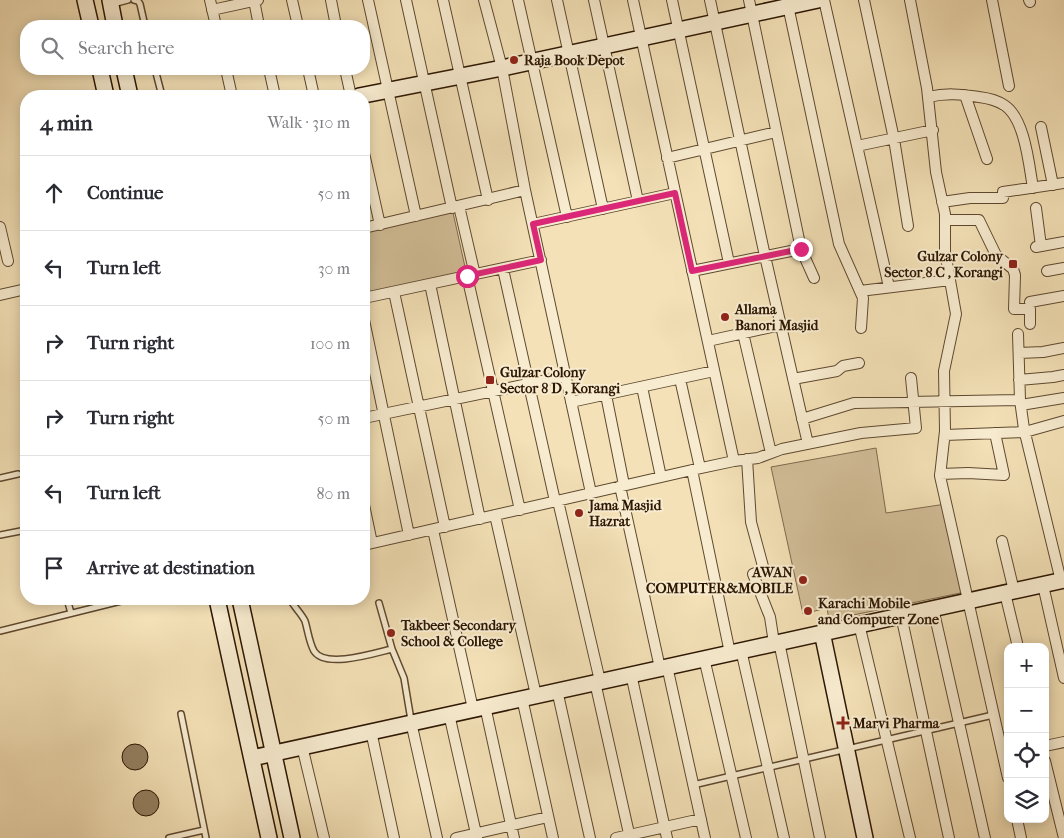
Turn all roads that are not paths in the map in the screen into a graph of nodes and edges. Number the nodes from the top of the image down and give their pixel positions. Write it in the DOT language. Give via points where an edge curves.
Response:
graph roads {
  1 [pos="85,0"];
  2 [pos="128,0"];
  3 [pos="134,0"];
  4 [pos="255,0"];
  5 [pos="292,0"];
  6 [pos="331,0"];
  7 [pos="368,0"];
  8 [pos="406,0"];
  9 [pos="443,0"];
  10 [pos="484,0"];
  11 [pos="518,0"];
  12 [pos="557,0"];
  13 [pos="594,0"];
  14 [pos="633,0"];
  15 [pos="672,0"];
  16 [pos="710,0"];
  17 [pos="818,0"];
  18 [pos="824,0"];
  19 [pos="864,0"];
  20 [pos="910,0"];
  21 [pos="992,0"];
  22 [pos="112,3"];
  23 [pos="788,3"];
  24 [pos="211,5"];
  25 [pos="750,7"];
  26 [pos="90,20"];
  27 [pos="114,20"];
  28 [pos="144,20"];
  29 [pos="215,20"];
  30 [pos="259,20"];
  31 [pos="297,20"];
  32 [pos="335,20"];
  33 [pos="715,22"];
  34 [pos="678,30"];
  35 [pos="641,38"];
  36 [pos="603,46"];
  37 [pos="569,53"];
  38 [pos="532,61"];
  39 [pos="502,68"];
  40 [pos="101,75"];
  41 [pos="125,75"];
  42 [pos="157,75"];
  43 [pos="227,75"];
  44 [pos="270,75"];
  45 [pos="309,75"];
  46 [pos="346,75"];
  47 [pos="459,76"];
  48 [pos="425,83"];
  49 [pos="1009,86"];
  50 [pos="105,90"];
  51 [pos="129,90"];
  52 [pos="160,90"];
  53 [pos="231,90"];
  54 [pos="274,90"];
  55 [pos="313,90"];
  56 [pos="350,90"];
  57 [pos="388,90"];
  58 [pos="370,94"];
  59 [pos="965,95"];
  60 [pos="928,97"];
  61 [pos="1041,127"];
  62 [pos="933,130"];
  63 [pos="776,132"];
  64 [pos="894,138"];
  65 [pos="740,141"];
  66 [pos="857,146"];
  67 [pos="704,149"];
  68 [pos="667,158"];
  69 [pos="987,159"];
  70 [pos="370,180"];
  71 [pos="1059,184"];
  72 [pos="1034,188"];
  73 [pos="525,190"];
  74 [pos="675,193"];
  75 [pos="488,200"];
  76 [pos="638,201"];
  77 [pos="942,202"];
  78 [pos="455,207"];
  79 [pos="1036,208"];
  80 [pos="604,209"];
  81 [pos="416,216"];
  82 [pos="567,217"];
  83 [pos="945,220"];
  84 [pos="533,224"];
  85 [pos="380,225"];
  86 [pos="908,226"];
  87 [pos="370,227"];
  88 [pos="0,231"];
  89 [pos="1064,242"];
  90 [pos="801,249"];
  91 [pos="765,256"];
  92 [pos="541,260"];
  93 [pos="8,261"];
  94 [pos="729,264"];
  95 [pos="1064,268"];
  96 [pos="503,269"];
  97 [pos="692,271"];
  98 [pos="1047,271"];
  99 [pos="471,275"];
  100 [pos="814,278"];
  101 [pos="950,280"];
  102 [pos="430,284"];
  103 [pos="889,287"];
  104 [pos="20,290"];
  105 [pos="860,291"];
  106 [pos="394,292"];
  107 [pos="0,295"];
  108 [pos="1064,296"];
  109 [pos="370,297"];
  110 [pos="1030,302"];
  111 [pos="1030,324"];
  112 [pos="780,325"];
  113 [pos="861,328"];
  114 [pos="743,333"];
  115 [pos="1018,334"];
  116 [pos="708,341"];
  117 [pos="1064,348"];
  118 [pos="370,350"];
  119 [pos="1019,353"];
  120 [pos="860,363"];
  121 [pos="714,371"];
  122 [pos="1064,375"];
  123 [pos="566,376"];
  124 [pos="910,378"];
  125 [pos="680,379"];
  126 [pos="793,379"];
  127 [pos="1020,380"];
  128 [pos="528,383"];
  129 [pos="642,387"];
  130 [pos="493,391"];
  131 [pos="606,395"];
  132 [pos="1064,398"];
  133 [pos="454,399"];
  134 [pos="945,401"];
  135 [pos="571,402"];
  136 [pos="912,402"];
  137 [pos="1020,403"];
  138 [pos="419,406"];
  139 [pos="383,414"];
  140 [pos="370,417"];
  141 [pos="802,419"];
  142 [pos="1064,421"];
  143 [pos="1025,432"];
  144 [pos="995,433"];
  145 [pos="945,435"];
  146 [pos="808,444"];
  147 [pos="771,453"];
  148 [pos="748,459"];
  149 [pos="734,461"];
  150 [pos="696,469"];
  151 [pos="18,474"];
  152 [pos="940,474"];
  153 [pos="661,477"];
  154 [pos="0,478"];
  155 [pos="622,486"];
  156 [pos="590,493"];
  157 [pos="556,501"];
  158 [pos="520,510"];
  159 [pos="495,515"];
  160 [pos="480,519"];
  161 [pos="445,527"];
  162 [pos="433,530"];
  163 [pos="20,531"];
  164 [pos="409,535"];
  165 [pos="0,536"];
  166 [pos="1002,541"];
  167 [pos="370,544"];
  168 [pos="1062,580"];
  169 [pos="1043,584"];
  170 [pos="1010,592"];
  171 [pos="968,601"];
  172 [pos="379,603"];
  173 [pos="69,605"];
  174 [pos="104,605"];
  175 [pos="218,605"];
  176 [pos="241,605"];
  177 [pos="294,605"];
  178 [pos="933,608"];
  179 [pos="71,613"];
  180 [pos="901,615"];
  181 [pos="859,624"];
  182 [pos="0,631"];
  183 [pos="822,632"];
  184 [pos="776,642"];
  185 [pos="1017,643"];
  186 [pos="392,649"];
  187 [pos="736,651"];
  188 [pos="704,658"];
  189 [pos="664,667"];
  190 [pos="630,674"];
  191 [pos="1064,678"];
  192 [pos="597,682"];
  193 [pos="557,690"];
  194 [pos="529,696"];
  195 [pos="479,707"];
  196 [pos="180,714"];
  197 [pos="449,714"];
  198 [pos="993,715"];
  199 [pos="411,722"];
  200 [pos="959,723"];
  201 [pos="371,731"];
  202 [pos="926,731"];
  203 [pos="886,740"];
  204 [pos="1064,742"];
  205 [pos="1049,745"];
  206 [pos="302,746"];
  207 [pos="845,750"];
  208 [pos="273,752"];
  209 [pos="1004,752"];
  210 [pos="252,758"];
  211 [pos="804,759"];
  212 [pos="768,768"];
  213 [pos="731,776"];
  214 [pos="1049,777"];
  215 [pos="693,785"];
  216 [pos="548,817"];
  217 [pos="701,819"];
  218 [pos="1017,823"];
  219 [pos="512,826"];
  220 [pos="665,827"];
  221 [pos="204,830"];
  222 [pos="476,836"];
  223 [pos="630,836"];
  224 [pos="1019,837"];
  225 [pos="168,838"];
  226 [pos="206,838"];
  227 [pos="269,838"];
  228 [pos="292,838"];
  229 [pos="324,838"];
  230 [pos="394,838"];
  231 [pos="436,838"];
  232 [pos="456,838"];
  233 [pos="514,838"];
  234 [pos="553,838"];
  235 [pos="590,838"];
  236 [pos="616,838"];
  237 [pos="667,838"];
  238 [pos="705,838"];
  239 [pos="746,838"];
  240 [pos="784,838"];
  241 [pos="820,838"];
  242 [pos="865,838"];
  243 [pos="910,838"];
  244 [pos="948,838"];
  245 [pos="985,838"];
  246 [pos="1064,838"];
  1 -- 26 [label="street"];
  2 -- 22 [label="lane"];
  3 -- 28 [label="lane" via="138,0"];
  4 -- 24 [label="street"];
  4 -- 30 [label="street"];
  5 -- 31 [label="street"];
  6 -- 32 [label="street"];
  7 -- 57 [label="street"];
  8 -- 48 [label="street"];
  9 -- 47 [label="street"];
  10 -- 39 [label="street"];
  11 -- 38 [label="street"];
  12 -- 37 [label="street"];
  13 -- 36 [label="street"];
  14 -- 35 [label="street"];
  15 -- 34 [label="street"];
  16 -- 33 [label="street"];
  17 -- 23 [label="street"];
  18 -- 66 [label="street"];
  19 -- 64 [label="street"];
  20 -- 60 [label="street"];
  21 -- 49 [label="street"];
  22 -- 27 [label="street"];
  23 -- 25 [label="street"];
  23 -- 105 [label="street" via="839,244"];
  24 -- 29 [label="street"];
  25 -- 33 [label="street"];
  25 -- 63 [label="street"];
  33 -- 34 [label="street"];
  33 -- 65 [label="street"];
  34 -- 35 [label="street"];
  34 -- 67 [label="street"];
  35 -- 36 [label="street"];
  35 -- 68 [label="street"];
  36 -- 37 [label="street"];
  36 -- 76 [label="street"];
  37 -- 38 [label="street"];
  37 -- 80 [label="street"];
  38 -- 39 [label="street"];
  38 -- 82 [label="street"];
  39 -- 47 [label="street"];
  39 -- 73 [label="street"];
  40 -- 50 [label="street"];
  41 -- 51 [label="street"];
  42 -- 52 [label="lane"];
  43 -- 53 [label="street"];
  44 -- 54 [label="street"];
  45 -- 55 [label="street"];
  46 -- 56 [label="street"];
  47 -- 48 [label="street"];
  47 -- 75 [label="street"];
  48 -- 57 [label="street"];
  48 -- 78 [label="street"];
  57 -- 58 [label="street"];
  57 -- 81 [label="street"];
  59 -- 60 [label="street" via="946,93"];
  59 -- 69 [label="street"];
  59 -- 72 [label="street" via="1003,104 1013,114 1022,130"];
  60 -- 62 [label="street"];
  61 -- 71 [label="street"];
  62 -- 64 [label="street"];
  62 -- 77 [label="street"];
  63 -- 65 [label="street"];
  63 -- 90 [label="street"];
  64 -- 66 [label="street"];
  64 -- 86 [label="street"];
  65 -- 67 [label="street"];
  65 -- 91 [label="street"];
  66 -- 103 [label="street"];
  67 -- 68 [label="street"];
  67 -- 94 [label="street"];
  68 -- 74 [label="street"];
  70 -- 85 [label="street"];
  71 -- 72 [label="street"];
  72 -- 77 [label="street" via="1003,192 1003,198"];
  73 -- 75 [label="street"];
  73 -- 84 [label="street"];
  74 -- 76 [label="street"];
  74 -- 97 [label="street"];
  75 -- 78 [label="street"];
  76 -- 80 [label="street"];
  77 -- 83 [label="street"];
  78 -- 81 [label="street"];
  78 -- 99 [label="street"];
  79 -- 89 [label="street" via="1038,247"];
  80 -- 82 [label="street"];
  81 -- 85 [label="street"];
  82 -- 84 [label="street"];
  83 -- 101 [label="street" via="945,252"];
  83 -- 111 [label="street" via="979,220 996,255 1013,269 1014,309 1030,309"];
  84 -- 92 [label="street"];
  85 -- 87 [label="street"];
  88 -- 93 [label="street"];
  90 -- 91 [label="street"];
  90 -- 100 [label="street"];
  91 -- 94 [label="street"];
  91 -- 112 [label="street"];
  92 -- 96 [label="street"];
  92 -- 123 [label="street"];
  94 -- 97 [label="street"];
  95 -- 98 [label="street"];
  96 -- 99 [label="street"];
  96 -- 128 [label="street"];
  97 -- 116 [label="street"];
  99 -- 102 [label="street"];
  99 -- 130 [label="street"];
  101 -- 103 [label="street"];
  101 -- 134 [label="street" via="956,314 944,371"];
  102 -- 106 [label="street"];
  102 -- 133 [label="street"];
  103 -- 105 [label="street"];
  104 -- 107 [label="street"];
  105 -- 113 [label="street" via="863,298"];
  106 -- 109 [label="street"];
  106 -- 138 [label="street"];
  108 -- 110 [label="street"];
  112 -- 114 [label="street"];
  112 -- 126 [label="street"];
  114 -- 116 [label="street"];
  114 -- 147 [label="street"];
  115 -- 119 [label="street"];
  116 -- 121 [label="street"];
  117 -- 119 [label="street"];
  118 -- 139 [label="street"];
  119 -- 127 [label="street"];
  120 -- 126 [label="street"];
  121 -- 125 [label="street"];
  121 -- 149 [label="street"];
  122 -- 127 [label="street"];
  123 -- 128 [label="street"];
  123 -- 135 [label="street"];
  124 -- 136 [label="street"];
  125 -- 129 [label="street"];
  125 -- 150 [label="street"];
  126 -- 141 [label="street"];
  127 -- 137 [label="street"];
  128 -- 130 [label="street"];
  128 -- 157 [label="street"];
  129 -- 131 [label="street"];
  129 -- 153 [label="street"];
  130 -- 133 [label="street"];
  130 -- 158 [label="street"];
  131 -- 135 [label="street"];
  131 -- 155 [label="street"];
  132 -- 137 [label="street"];
  133 -- 138 [label="street"];
  133 -- 160 [label="street"];
  134 -- 136 [label="street"];
  134 -- 137 [label="street"];
  134 -- 145 [label="street"];
  135 -- 156 [label="street"];
  136 -- 141 [label="street" via="854,403"];
  136 -- 146 [label="street" via="916,428 861,433"];
  137 -- 143 [label="street"];
  138 -- 139 [label="street"];
  138 -- 161 [label="street"];
  139 -- 140 [label="street"];
  139 -- 164 [label="street"];
  141 -- 146 [label="street"];
  142 -- 143 [label="street"];
  143 -- 144 [label="street"];
  143 -- 168 [label="street"];
  144 -- 145 [label="street"];
  144 -- 152 [label="street" via="1004,475"];
  145 -- 152 [label="street"];
  146 -- 147 [label="street"];
  147 -- 148 [label="street"];
  148 -- 149 [label="street"];
  148 -- 184 [label="street" via="751,522 764,570 753,574"];
  149 -- 150 [label="street"];
  150 -- 153 [label="street"];
  150 -- 187 [label="street"];
  151 -- 154 [label="lane"];
  152 -- 171 [label="street"];
  153 -- 155 [label="street"];
  155 -- 156 [label="street"];
  155 -- 189 [label="street"];
  156 -- 157 [label="street"];
  157 -- 158 [label="street"];
  157 -- 192 [label="street"];
  158 -- 159 [label="street"];
  159 -- 160 [label="street"];
  159 -- 194 [label="street"];
  160 -- 161 [label="street"];
  161 -- 162 [label="street"];
  162 -- 164 [label="street"];
  162 -- 195 [label="street"];
  163 -- 165 [label="lane"];
  164 -- 167 [label="street"];
  166 -- 170 [label="street"];
  168 -- 169 [label="street"];
  169 -- 170 [label="street"];
  169 -- 191 [label="street"];
  170 -- 171 [label="street"];
  170 -- 185 [label="street"];
  171 -- 178 [label="street"];
  171 -- 198 [label="street"];
  172 -- 186 [label="lane"];
  173 -- 179 [label="lane"];
  174 -- 179 [label="lane"];
  175 -- 210 [label="street"];
  176 -- 208 [label="street"];
  177 -- 186 [label="lane" via="304,620 314,652 320,657 350,658"];
  178 -- 180 [label="street"];
  178 -- 200 [label="street"];
  179 -- 182 [label="lane"];
  180 -- 181 [label="street"];
  180 -- 202 [label="street"];
  181 -- 183 [label="street"];
  181 -- 203 [label="street"];
  183 -- 184 [label="street"];
  183 -- 207 [label="street"];
  184 -- 187 [label="street"];
  184 -- 211 [label="street"];
  186 -- 199 [label="lane" via="404,678"];
  187 -- 188 [label="street"];
  187 -- 212 [label="street"];
  188 -- 189 [label="street"];
  188 -- 213 [label="street"];
  189 -- 190 [label="street"];
  189 -- 215 [label="street"];
  190 -- 192 [label="street"];
  190 -- 220 [label="street"];
  192 -- 193 [label="street"];
  192 -- 223 [label="street"];
  193 -- 194 [label="street"];
  193 -- 235 [label="street"];
  194 -- 195 [label="street"];
  194 -- 216 [label="street"];
  195 -- 197 [label="street"];
  195 -- 219 [label="street"];
  196 -- 221 [label="lane"];
  197 -- 199 [label="street"];
  197 -- 222 [label="street"];
  198 -- 200 [label="lane"];
  198 -- 209 [label="street"];
  199 -- 201 [label="street"];
  199 -- 231 [label="street"];
  200 -- 202 [label="lane"];
  200 -- 245 [label="street"];
  201 -- 206 [label="street"];
  201 -- 230 [label="street"];
  202 -- 203 [label="lane"];
  202 -- 244 [label="street"];
  203 -- 207 [label="lane"];
  203 -- 243 [label="street"];
  204 -- 205 [label="street"];
  206 -- 208 [label="street"];
  206 -- 229 [label="street"];
  207 -- 211 [label="lane"];
  207 -- 242 [label="street"];
  208 -- 210 [label="street"];
  208 -- 228 [label="street"];
  210 -- 227 [label="street"];
  211 -- 212 [label="lane"];
  211 -- 241 [label="street"];
  212 -- 213 [label="lane"];
  212 -- 240 [label="street"];
  213 -- 215 [label="lane"];
  213 -- 239 [label="street"];
  214 -- 246 [label="street"];
  215 -- 217 [label="street"];
  216 -- 219 [label="street"];
  216 -- 234 [label="street"];
  217 -- 220 [label="street"];
  217 -- 238 [label="street"];
  218 -- 224 [label="street"];
  219 -- 222 [label="street"];
  219 -- 233 [label="street"];
  220 -- 223 [label="street"];
  220 -- 237 [label="street"];
  221 -- 225 [label="lane"];
  221 -- 226 [label="lane"];
  222 -- 232 [label="street"];
  223 -- 236 [label="street"];
}
